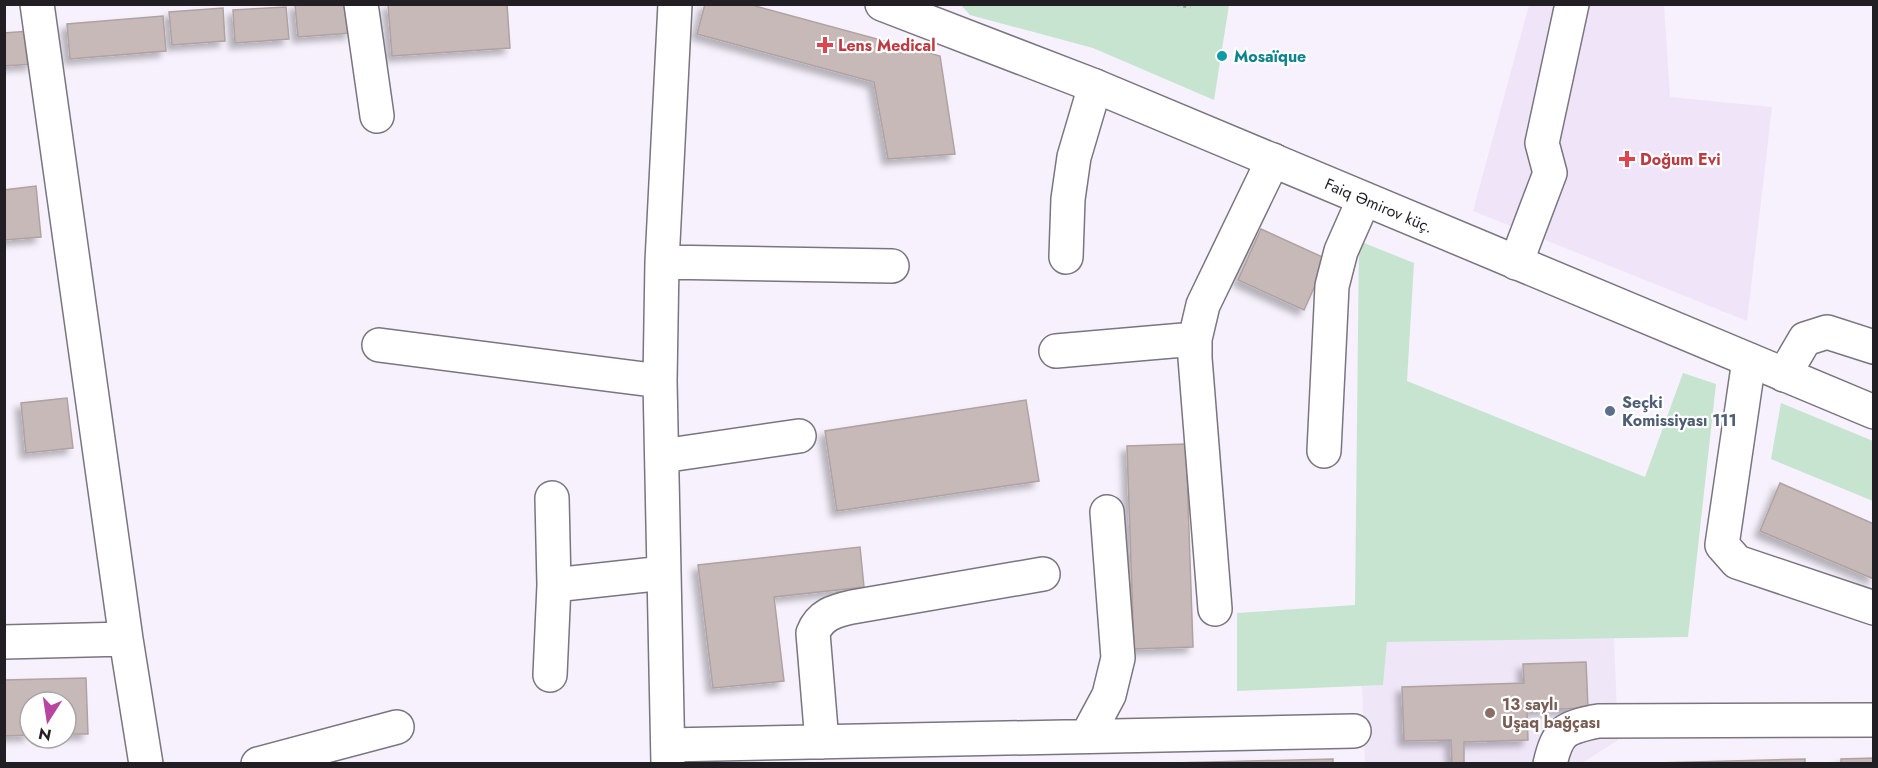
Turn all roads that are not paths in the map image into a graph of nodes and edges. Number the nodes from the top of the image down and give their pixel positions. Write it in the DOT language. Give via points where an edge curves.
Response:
graph roads {
  1 [pos="37,4"];
  2 [pos="361,4"];
  3 [pos="675,4"];
  4 [pos="882,4"];
  5 [pos="1572,4"];
  6 [pos="1095,86"];
  7 [pos="377,116"];
  8 [pos="1273,160"];
  9 [pos="1364,199"];
  10 [pos="1066,257"];
  11 [pos="662,262"];
  12 [pos="1516,263"];
  13 [pos="892,266"];
  14 [pos="1195,339"];
  15 [pos="379,345"];
  16 [pos="1874,348"];
  17 [pos="1056,351"];
  18 [pos="1749,360"];
  19 [pos="1784,375"];
  20 [pos="660,381"];
  21 [pos="1874,412"];
  22 [pos="799,436"];
  23 [pos="1324,451"];
  24 [pos="662,456"];
  25 [pos="552,498"];
  26 [pos="1107,512"];
  27 [pos="664,573"];
  28 [pos="1043,574"];
  29 [pos="554,585"];
  30 [pos="1874,608"];
  31 [pos="1215,609"];
  32 [pos="126,639"];
  33 [pos="4,642"];
  34 [pos="550,675"];
  35 [pos="1874,720"];
  36 [pos="397,726"];
  37 [pos="1354,730"];
  38 [pos="1087,736"];
  39 [pos="822,742"];
  40 [pos="668,754"];
  41 [pos="146,764"];
  42 [pos="258,764"];
  43 [pos="1550,764"];
  1 -- 32 [label="main road"];
  2 -- 7 [label="main road"];
  3 -- 11 [label="main road"];
  4 -- 6 [label="main road, Faiq Əmirov küç."];
  5 -- 12 [label="main road" via="1542,143 1550,173"];
  6 -- 8 [label="main road, Faiq Əmirov küç."];
  6 -- 10 [label="main road" via="1074,157"];
  8 -- 9 [label="main road, Faiq Əmirov küç."];
  8 -- 14 [label="main road" via="1203,305"];
  9 -- 12 [label="main road, Faiq Əmirov küç."];
  9 -- 23 [label="main road" via="1341,251 1332,286"];
  11 -- 13 [label="main road"];
  11 -- 20 [label="main road"];
  12 -- 18 [label="main road, Faiq Əmirov küç."];
  14 -- 17 [label="main road"];
  14 -- 31 [label="main road"];
  15 -- 20 [label="main road"];
  16 -- 19 [label="main road" via="1827,332 1805,339"];
  18 -- 19 [label="main road, Faiq Əmirov küç."];
  18 -- 30 [label="main road" via="1722,545 1737,562"];
  19 -- 21 [label="main road, Faiq Əmirov küç."];
  20 -- 24 [label="main road"];
  22 -- 24 [label="main road"];
  24 -- 27 [label="main road"];
  25 -- 29 [label="main road"];
  26 -- 38 [label="main road" via="1118,658 1109,695"];
  27 -- 29 [label="main road"];
  27 -- 40 [label="main road"];
  28 -- 39 [label="main road" via="852,607 831,612 817,622 813,633"];
  29 -- 34 [label="main road"];
  32 -- 33 [label="main road"];
  32 -- 41 [label="main road"];
  35 -- 43 [label="main road" via="1598,721 1569,728 1555,745"];
  36 -- 42 [label="main road"];
  37 -- 38 [label="main road"];
  38 -- 39 [label="main road"];
  39 -- 40 [label="main road"];
}
